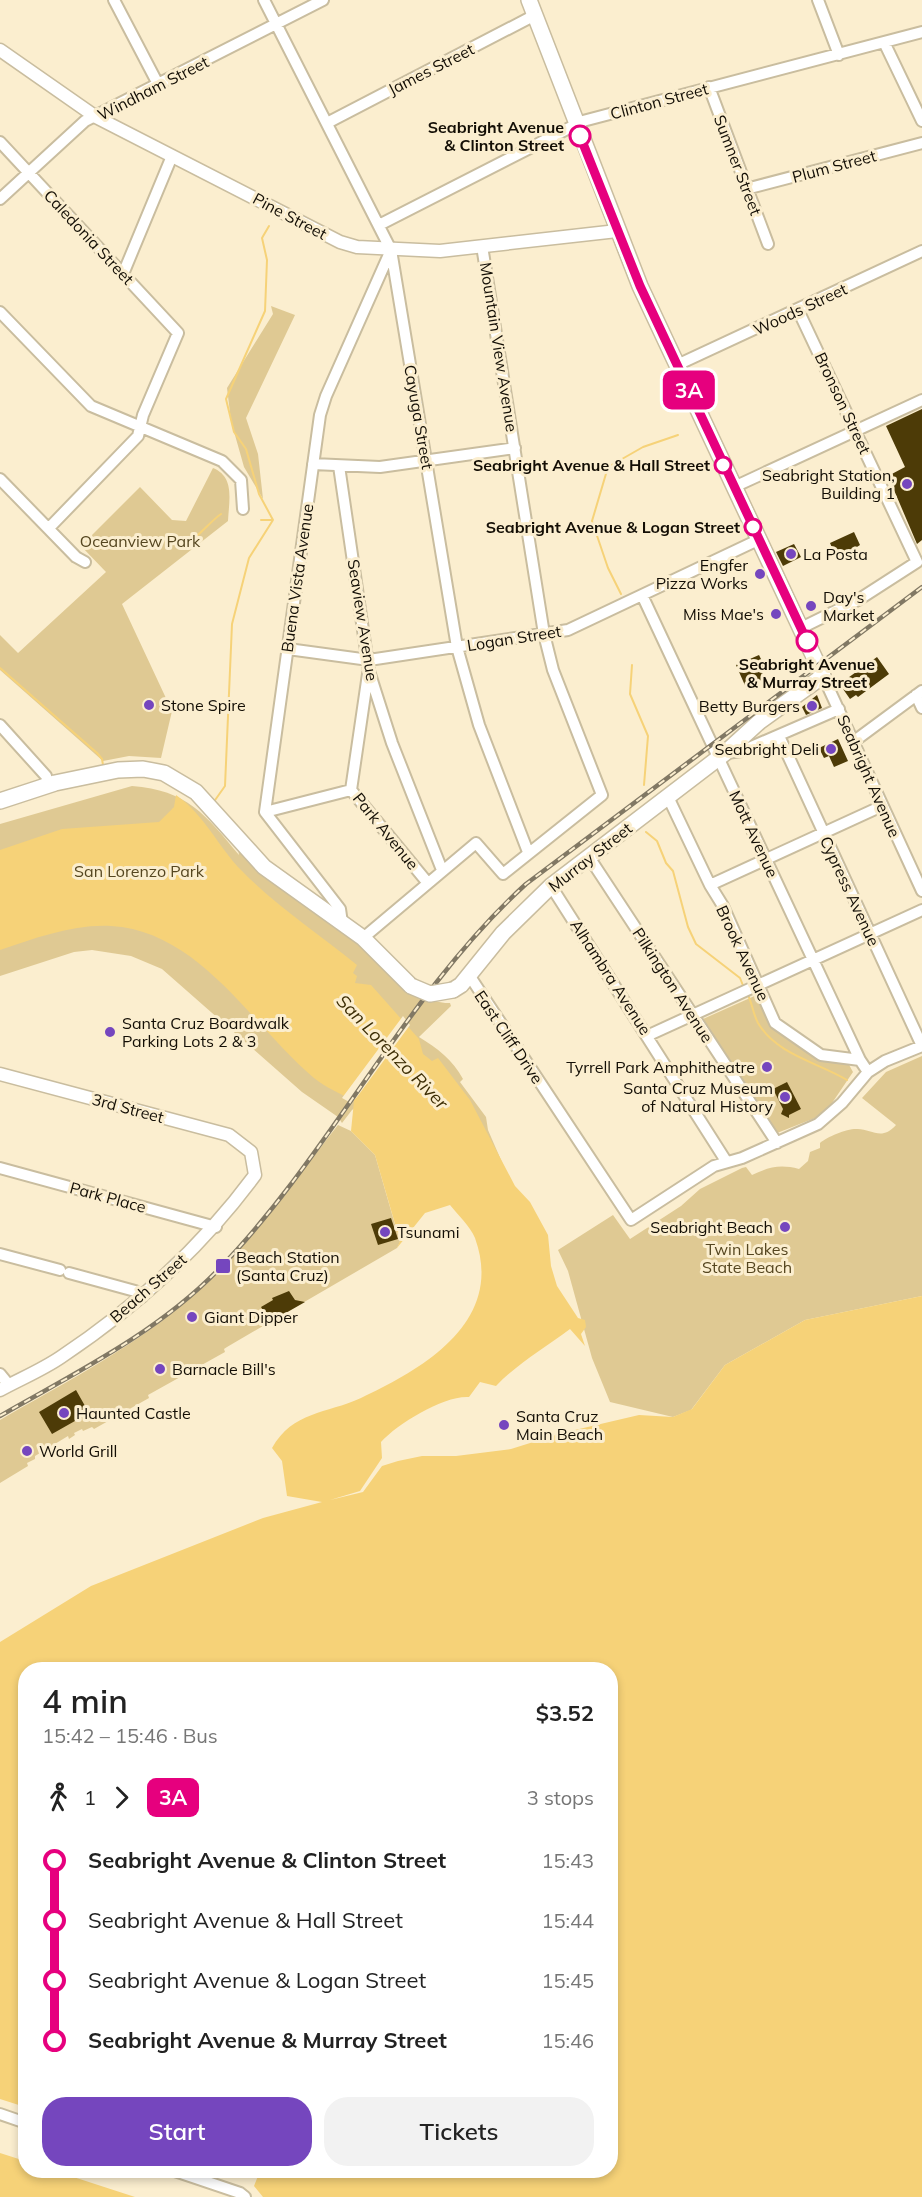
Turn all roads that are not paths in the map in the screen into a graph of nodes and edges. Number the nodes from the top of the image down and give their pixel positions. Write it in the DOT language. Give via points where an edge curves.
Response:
graph roads {
  1 [pos="114,0"];
  2 [pos="264,0"];
  3 [pos="322,0"];
  4 [pos="529,0"];
  5 [pos="818,0"];
  6 [pos="535,15"];
  7 [pos="276,24"];
  8 [pos="922,32"];
  9 [pos="884,42"];
  10 [pos="0,50"];
  11 [pos="839,54"];
  12 [pos="159,86"];
  13 [pos="709,87"];
  14 [pos="96,117"];
  15 [pos="922,121"];
  16 [pos="327,123"];
  17 [pos="576,124"];
  18 [pos="0,142"];
  19 [pos="922,143"];
  20 [pos="172,156"];
  21 [pos="28,171"];
  22 [pos="746,189"];
  23 [pos="0,199"];
  24 [pos="379,225"];
  25 [pos="617,231"];
  26 [pos="768,244"];
  27 [pos="482,246"];
  28 [pos="391,250"];
  29 [pos="922,251"];
  30 [pos="123,274"];
  31 [pos="798,310"];
  32 [pos="0,312"];
  33 [pos="677,364"];
  34 [pos="922,400"];
  35 [pos="140,426"];
  36 [pos="856,431"];
  37 [pos="515,448"];
  38 [pos="427,461"];
  39 [pos="313,464"];
  40 [pos="339,466"];
  41 [pos="0,479"];
  42 [pos="734,487"];
  43 [pos="243,509"];
  44 [pos="49,528"];
  45 [pos="758,540"];
  46 [pos="85,562"];
  47 [pos="642,595"];
  48 [pos="801,628"];
  49 [pos="544,634"];
  50 [pos="457,647"];
  51 [pos="288,649"];
  52 [pos="369,666"];
  53 [pos="823,676"];
  54 [pos="919,693"];
  55 [pos="922,708"];
  56 [pos="839,709"];
  57 [pos="0,725"];
  58 [pos="779,736"];
  59 [pos="853,742"];
  60 [pos="722,756"];
  61 [pos="48,785"];
  62 [pos="351,790"];
  63 [pos="668,797"];
  64 [pos="0,801"];
  65 [pos="882,806"];
  66 [pos="265,812"];
  67 [pos="823,832"];
  68 [pos="528,852"];
  69 [pos="589,857"];
  70 [pos="766,860"];
  71 [pos="442,870"];
  72 [pos="428,882"];
  73 [pos="710,885"];
  74 [pos="551,886"];
  75 [pos="922,891"];
  76 [pos="922,910"];
  77 [pos="337,919"];
  78 [pos="870,933"];
  79 [pos="363,938"];
  80 [pos="812,959"];
  81 [pos="469,975"];
  82 [pos="758,985"];
  83 [pos="693,1016"];
  84 [pos="649,1035"];
  85 [pos="922,1046"];
  86 [pos="860,1060"];
  87 [pos="868,1071"];
  88 [pos="0,1074"];
  89 [pos="777,1143"];
  90 [pos="251,1152"];
  91 [pos="726,1161"];
  92 [pos="0,1168"];
  93 [pos="216,1227"];
  94 [pos="0,1254"];
  95 [pos="142,1297"];
  96 [pos="0,1374"];
  97 [pos="4,1388"];
  98 [pos="0,2114"];
  99 [pos="18,2120"];
  100 [pos="196,2178"];
  101 [pos="245,2197"];
  1 -- 12 [label="street"];
  2 -- 7 [label="street, Cayuga Street"];
  3 -- 7 [label="street, Windham Street"];
  4 -- 6 [label="main road, Seabright Avenue"];
  5 -- 11 [label="street"];
  6 -- 16 [label="street, James Street"];
  6 -- 17 [label="main road, Seabright Avenue"];
  7 -- 12 [label="street, Windham Street"];
  7 -- 16 [label="street, Cayuga Street"];
  8 -- 9 [label="street, Clinton Street"];
  9 -- 11 [label="street, Clinton Street"];
  9 -- 15 [label="street"];
  10 -- 14 [label="street, Pine Street"];
  11 -- 13 [label="street, Clinton Street"];
  12 -- 14 [label="street, Windham Street"];
  13 -- 17 [label="street, Clinton Street"];
  13 -- 22 [label="street, Sumner Street"];
  14 -- 20 [label="street, Pine Street"];
  14 -- 21 [label="street, Windham Street" via="72,130"];
  16 -- 24 [label="street, Cayuga Street"];
  17 -- 24 [label="street, Clinton Street"];
  17 -- 25 [label="main road, Seabright Avenue"];
  18 -- 21 [label="street, Caledonia Street"];
  19 -- 22 [label="street, Plum Street"];
  20 -- 28 [label="street, Pine Street" via="340,242"];
  20 -- 30 [label="street"];
  21 -- 23 [label="street, Windham Street"];
  21 -- 30 [label="street, Caledonia Street"];
  22 -- 26 [label="street, Sumner Street"];
  24 -- 28 [label="street, Cayuga Street"];
  25 -- 27 [label="street, Pine Street"];
  25 -- 33 [label="main road, Seabright Avenue"];
  27 -- 28 [label="street, Pine Street" via="440,251"];
  27 -- 37 [label="street, Mountain View Avenue"];
  28 -- 38 [label="street, Cayuga Street"];
  28 -- 39 [label="street, Buena Vista Avenue" via="326,396"];
  29 -- 31 [label="street, Woods Street"];
  30 -- 35 [label="street, Caledonia Street" via="178,333"];
  31 -- 33 [label="street, Woods Street"];
  31 -- 36 [label="street, Bronson Street"];
  32 -- 35 [label="street" via="91,406"];
  33 -- 42 [label="main road, Seabright Avenue"];
  34 -- 36 [label="street"];
  35 -- 43 [label="street" via="222,461 241,480"];
  35 -- 44 [label="street" via="138,436"];
  36 -- 42 [label="street"];
  36 -- 48 [label="street, Bronson Street" via="917,562 858,600"];
  37 -- 38 [label="street"];
  37 -- 49 [label="street, Mountain View Avenue"];
  38 -- 40 [label="street" via="380,467"];
  38 -- 50 [label="street, Cayuga Street"];
  39 -- 40 [label="street"];
  39 -- 51 [label="street, Buena Vista Avenue"];
  40 -- 52 [label="street, Seaview Avenue"];
  41 -- 44 [label="street"];
  42 -- 45 [label="main road, Seabright Avenue"];
  44 -- 46 [label="street"];
  45 -- 47 [label="street, Logan Street"];
  45 -- 48 [label="main road, Seabright Avenue"];
  47 -- 49 [label="street, Logan Street" via="568,630"];
  47 -- 60 [label="street, Mott Avenue" via="712,744"];
  48 -- 53 [label="main road, Seabright Avenue"];
  49 -- 50 [label="street, Logan Street"];
  49 -- 68 [label="street, Mountain View Avenue" via="553,670 602,795"];
  50 -- 52 [label="street, Logan Street"];
  50 -- 68 [label="street, Cayuga Street" via="479,724"];
  51 -- 52 [label="street, Logan Street"];
  51 -- 66 [label="street, Buena Vista Avenue"];
  52 -- 62 [label="street, Park Avenue"];
  52 -- 71 [label="street, Seaview Avenue" via="392,743"];
  53 -- 56 [label="street, Seabright Avenue"];
  53 -- 60 [label="main road, Murray Street" via="759,722"];
  54 -- 55 [label="street"];
  54 -- 59 [label="street"];
  56 -- 58 [label="street, Murray Street"];
  56 -- 59 [label="street, Seabright Avenue"];
  57 -- 61 [label="street" via="46,776"];
  58 -- 60 [label="street, Murray Street"];
  58 -- 67 [label="street, Cypress Avenue"];
  59 -- 65 [label="street, Seabright Avenue"];
  60 -- 63 [label="main road, Murray Street"];
  60 -- 70 [label="street, Mott Avenue"];
  61 -- 64 [label="main road, East Cliff Drive"];
  61 -- 77 [label="main road, East Cliff Drive" via="131,769 154,770 173,777 196,792 264,867"];
  62 -- 66 [label="street"];
  62 -- 72 [label="street, Park Avenue"];
  63 -- 69 [label="main road, Murray Street"];
  63 -- 73 [label="street, Brook Avenue"];
  65 -- 67 [label="street"];
  65 -- 75 [label="street, Seabright Avenue"];
  66 -- 77 [label="street" via="332,898"];
  67 -- 70 [label="street"];
  67 -- 78 [label="street, Cypress Avenue"];
  68 -- 71 [label="street" via="503,874 476,843"];
  69 -- 74 [label="main road, Murray Street"];
  69 -- 83 [label="street, Pilkington Avenue"];
  70 -- 73 [label="street"];
  70 -- 80 [label="street, Mott Avenue"];
  71 -- 72 [label="street"];
  72 -- 79 [label="street"];
  73 -- 82 [label="street, Brook Avenue"];
  74 -- 81 [label="main road, Murray Street" via="503,933"];
  74 -- 84 [label="street, Alhambra Avenue"];
  76 -- 78 [label="street"];
  77 -- 79 [label="main road, East Cliff Drive"];
  78 -- 80 [label="street"];
  78 -- 85 [label="street, Cypress Avenue"];
  79 -- 81 [label="main road, East Cliff Drive, bridge" via="411,986 430,994 453,990"];
  80 -- 82 [label="street"];
  80 -- 86 [label="street, Mott Avenue"];
  81 -- 91 [label="street, East Cliff Drive" via="631,1220"];
  82 -- 83 [label="street"];
  82 -- 86 [label="street, Brook Avenue" via="779,1029 821,1055"];
  83 -- 84 [label="street"];
  83 -- 89 [label="street, Pilkington Avenue"];
  84 -- 91 [label="street, Alhambra Avenue"];
  85 -- 87 [label="street, East Cliff Drive"];
  86 -- 87 [label="street, Mott Avenue"];
  87 -- 89 [label="street, East Cliff Drive" via="833,1113"];
  88 -- 90 [label="street, 3rd Street" via="229,1136"];
  89 -- 91 [label="street, East Cliff Drive"];
  90 -- 93 [label="street, Beach Street" via="255,1175"];
  92 -- 93 [label="street, Park Place"];
  93 -- 95 [label="street, Beach Street"];
  94 -- 95 [label="street" via="135,1291"];
  95 -- 97 [label="street, Beach Street" via="60,1358"];
  96 -- 97 [label="street"];
  98 -- 99 [label="street"];
  100 -- 101 [label="street"];
}
